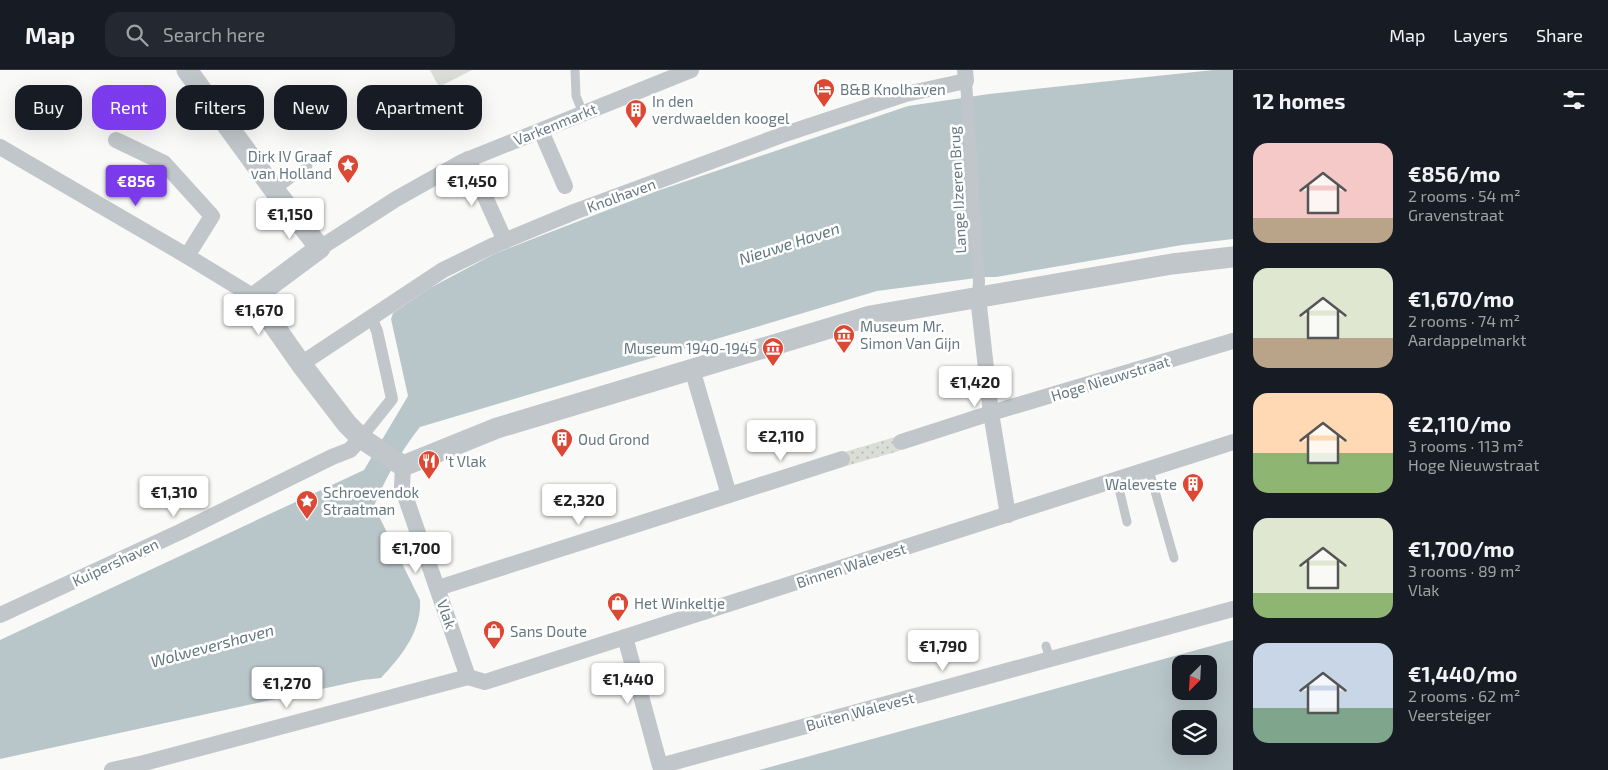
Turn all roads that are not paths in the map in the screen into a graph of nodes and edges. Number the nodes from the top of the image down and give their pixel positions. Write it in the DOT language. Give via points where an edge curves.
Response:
graph roads {
  1 [pos="187,70"];
  2 [pos="574,70"];
  3 [pos="690,70"];
  4 [pos="966,82"];
  5 [pos="583,113"];
  6 [pos="541,131"];
  7 [pos="116,140"];
  8 [pos="0,147"];
  9 [pos="468,160"];
  10 [pos="308,166"];
  11 [pos="565,186"];
  12 [pos="275,191"];
  13 [pos="505,241"];
  14 [pos="320,248"];
  15 [pos="187,256"];
  16 [pos="1233,257"];
  17 [pos="978,289"];
  18 [pos="254,298"];
  19 [pos="371,317"];
  20 [pos="1233,341"];
  21 [pos="302,364"];
  22 [pos="692,369"];
  23 [pos="991,413"];
  24 [pos="368,438"];
  25 [pos="901,442"];
  26 [pos="1233,442"];
  27 [pos="842,459"];
  28 [pos="401,464"];
  29 [pos="1148,470"];
  30 [pos="1117,480"];
  31 [pos="729,495"];
  32 [pos="1008,515"];
  33 [pos="1127,522"];
  34 [pos="1174,558"];
  35 [pos="438,588"];
  36 [pos="1233,609"];
  37 [pos="0,615"];
  38 [pos="625,637"];
  39 [pos="468,677"];
  40 [pos="145,767"];
  41 [pos="112,770"];
  1 -- 12 [label="street"];
  2 -- 5 [label="lane" via="576,96"];
  3 -- 5 [label="street, Varkenmarkt"];
  4 -- 13 [label="street, Knolhaven" via="906,94 782,136 574,212"];
  4 -- 17 [label="street, Lange IJzeren Brug"];
  5 -- 6 [label="street, Varkenmarkt"];
  6 -- 9 [label="street, Varkenmarkt"];
  6 -- 11 [label="street"];
  7 -- 15 [label="street" via="164,163 212,216"];
  8 -- 15 [label="street" via="132,230"];
  9 -- 13 [label="street"];
  9 -- 14 [label="street, Varkenmarkt" via="396,199"];
  10 -- 12 [label="lane"];
  12 -- 14 [label="street"];
  13 -- 19 [label="street, Knolhaven" via="443,270"];
  14 -- 18 [label="street"];
  15 -- 18 [label="street"];
  16 -- 17 [label="street"];
  17 -- 22 [label="street" via="870,316"];
  17 -- 23 [label="street"];
  18 -- 21 [label="street"];
  19 -- 21 [label="street, Knolhaven"];
  19 -- 24 [label="street" via="392,399"];
  20 -- 23 [label="street, Hoge Nieuwstraat"];
  21 -- 24 [label="street" via="347,424"];
  22 -- 28 [label="street" via="497,428"];
  22 -- 31 [label="street"];
  23 -- 25 [label="street, Hoge Nieuwstraat"];
  23 -- 32 [label="street"];
  24 -- 28 [label="street"];
  24 -- 37 [label="street, Kuipershaven" via="350,450 182,531"];
  26 -- 29 [label="street, Binnen Walevest"];
  27 -- 31 [label="street"];
  28 -- 35 [label="street, Vlak" via="402,487"];
  29 -- 30 [label="street, Binnen Walevest"];
  29 -- 34 [label="lane"];
  30 -- 32 [label="street, Binnen Walevest"];
  30 -- 33 [label="lane"];
  31 -- 35 [label="street"];
  32 -- 38 [label="street, Binnen Walevest"];
  35 -- 39 [label="street, Vlak"];
  36 -- 38 [label="street, Buiten Walevest" via="1048,652 660,766"];
  38 -- 39 [label="street, Binnen Walevest" via="485,682"];
  39 -- 40 [label="street"];
  40 -- 41 [label="street"];
}
